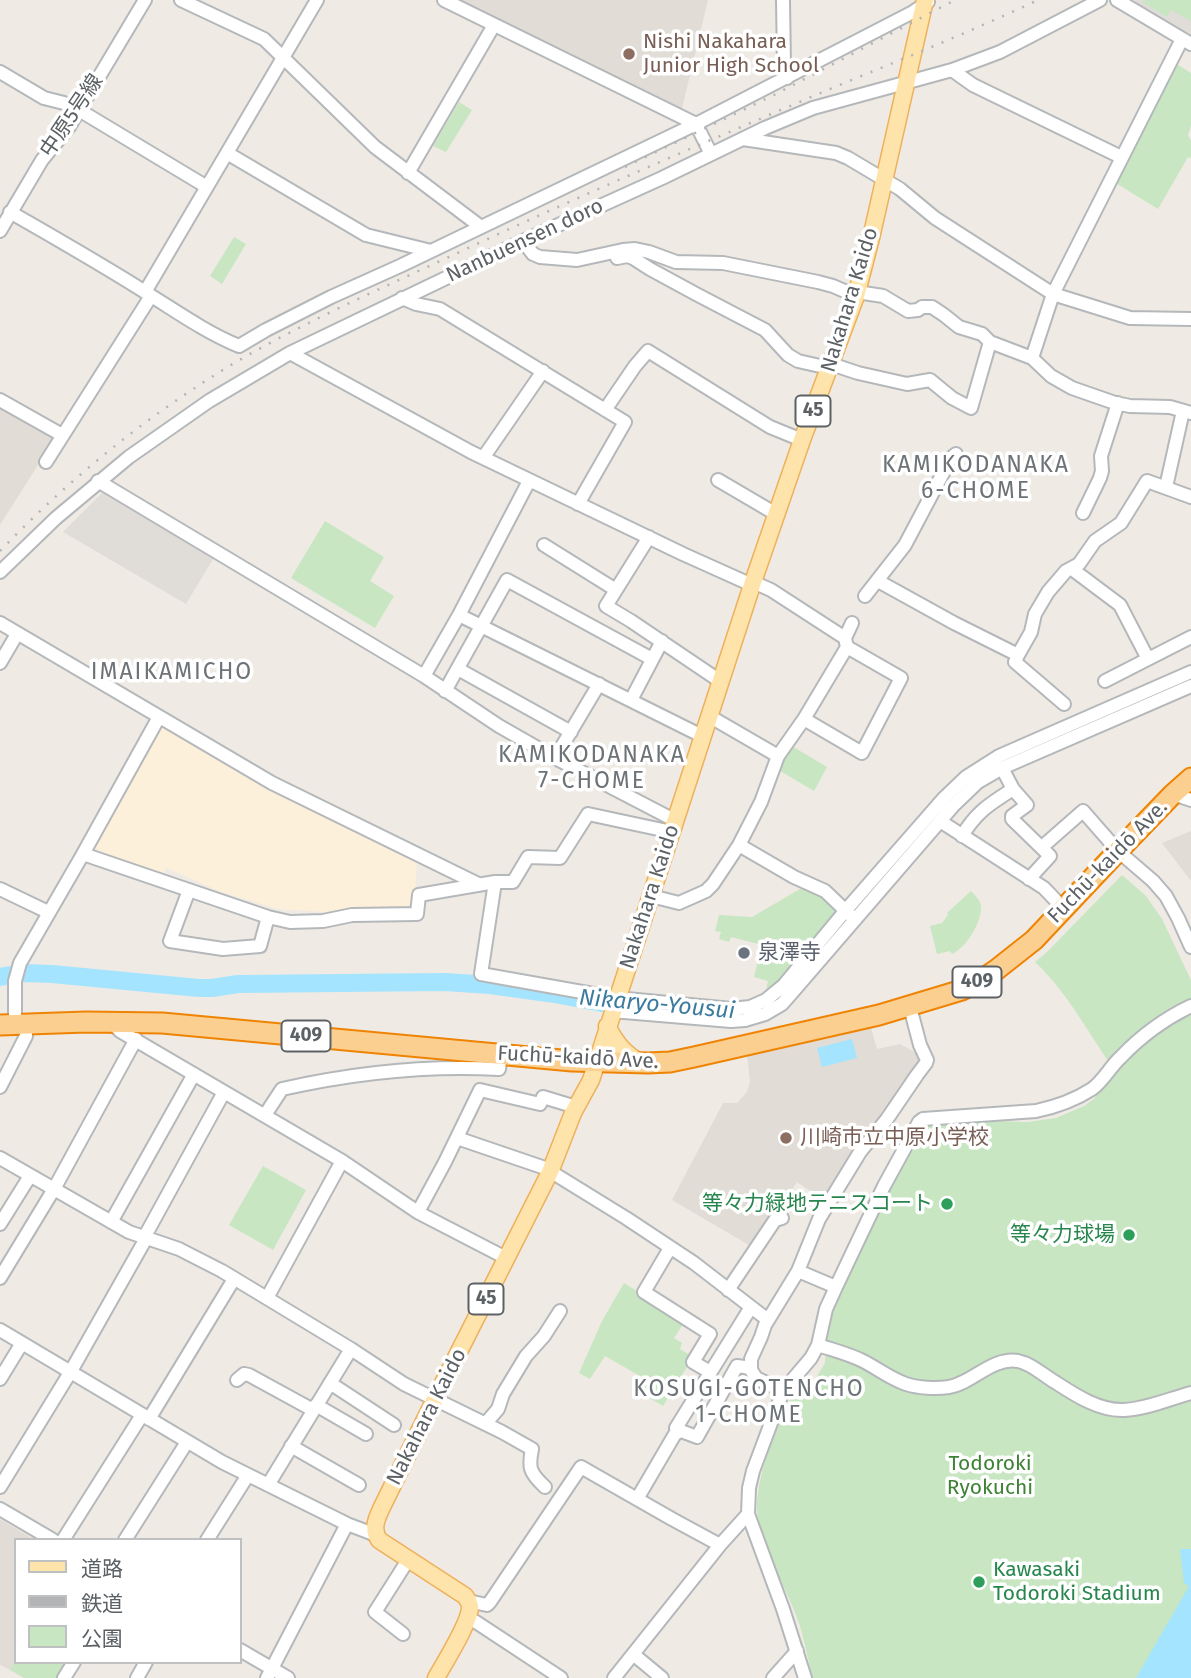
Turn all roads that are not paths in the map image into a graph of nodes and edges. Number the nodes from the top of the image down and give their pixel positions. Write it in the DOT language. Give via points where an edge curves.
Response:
graph roads {
  1 [pos="145,0"];
  2 [pos="181,0"];
  3 [pos="317,0"];
  4 [pos="444,0"];
  5 [pos="783,0"];
  6 [pos="1100,0"];
  7 [pos="1117,0"];
  8 [pos="927,1"];
  9 [pos="494,25"];
  10 [pos="1186,42"];
  11 [pos="283,58"];
  12 [pos="952,70"];
  13 [pos="0,72"];
  14 [pos="787,78"];
  15 [pos="907,82"];
  16 [pos="79,110"];
  17 [pos="696,124"];
  18 [pos="743,139"];
  19 [pos="227,153"];
  20 [pos="711,154"];
  21 [pos="1121,157"];
  22 [pos="408,173"];
  23 [pos="884,179"];
  24 [pos="207,187"];
  25 [pos="10,212"];
  26 [pos="481,227"];
  27 [pos="0,231"];
  28 [pos="523,241"];
  29 [pos="431,251"];
  30 [pos="602,256"];
  31 [pos="148,294"];
  32 [pos="856,294"];
  33 [pos="1053,294"];
  34 [pos="402,298"];
  35 [pos="1191,319"];
  36 [pos="990,342"];
  37 [pos="290,353"];
  38 [pos="1032,358"];
  39 [pos="830,366"];
  40 [pos="543,371"];
  41 [pos="0,400"];
  42 [pos="1118,403"];
  43 [pos="605,410"];
  44 [pos="1187,412"];
  45 [pos="62,435"];
  46 [pos="802,440"];
  47 [pos="956,454"];
  48 [pos="483,458"];
  49 [pos="46,462"];
  50 [pos="718,480"];
  51 [pos="98,481"];
  52 [pos="529,481"];
  53 [pos="1166,486"];
  54 [pos="1191,497"];
  55 [pos="579,504"];
  56 [pos="1083,513"];
  57 [pos="776,514"];
  58 [pos="649,537"];
  59 [pos="544,545"];
  60 [pos="1072,569"];
  61 [pos="0,572"];
  62 [pos="878,580"];
  63 [pos="752,583"];
  64 [pos="616,590"];
  65 [pos="866,596"];
  66 [pos="459,615"];
  67 [pos="0,623"];
  68 [pos="852,623"];
  69 [pos="482,626"];
  70 [pos="17,634"];
  71 [pos="1191,637"];
  72 [pos="662,641"];
  73 [pos="846,643"];
  74 [pos="1018,655"];
  75 [pos="652,659"];
  76 [pos="1148,659"];
  77 [pos="0,663"];
  78 [pos="458,669"];
  79 [pos="1191,671"];
  80 [pos="424,676"];
  81 [pos="721,680"];
  82 [pos="1105,681"];
  83 [pos="599,684"];
  84 [pos="1191,686"];
  85 [pos="445,691"];
  86 [pos="631,700"];
  87 [pos="1064,704"];
  88 [pos="709,716"];
  89 [pos="159,717"];
  90 [pos="804,719"];
  91 [pos="570,732"];
  92 [pos="702,736"];
  93 [pos="778,756"];
  94 [pos="555,758"];
  95 [pos="1002,768"];
  96 [pos="1191,778"];
  97 [pos="1013,789"];
  98 [pos="1182,797"];
  99 [pos="940,821"];
  100 [pos="674,826"];
  101 [pos="962,836"];
  102 [pos="739,845"];
  103 [pos="1042,847"];
  104 [pos="1118,851"];
  105 [pos="83,854"];
  106 [pos="1029,879"];
  107 [pos="495,881"];
  108 [pos="478,884"];
  109 [pos="0,890"];
  110 [pos="189,890"];
  111 [pos="651,897"];
  112 [pos="1063,908"];
  113 [pos="48,912"];
  114 [pos="851,915"];
  115 [pos="268,917"];
  116 [pos="1191,947"];
  117 [pos="1191,1006"];
  118 [pos="910,1007"];
  119 [pos="612,1012"];
  120 [pos="115,1023"];
  121 [pos="14,1025"];
  122 [pos="136,1039"];
  123 [pos="501,1055"];
  124 [pos="596,1062"];
  125 [pos="642,1063"];
  126 [pos="194,1074"];
  127 [pos="0,1087"];
  128 [pos="224,1092"];
  129 [pos="576,1107"];
  130 [pos="265,1115"];
  131 [pos="457,1138"];
  132 [pos="0,1158"];
  133 [pos="342,1161"];
  134 [pos="550,1172"];
  135 [pos="30,1176"];
  136 [pos="54,1189"];
  137 [pos="418,1212"];
  138 [pos="782,1218"];
  139 [pos="111,1222"];
  140 [pos="0,1224"];
  141 [pos="145,1236"];
  142 [pos="670,1248"];
  143 [pos="506,1258"];
  144 [pos="798,1271"];
  145 [pos="0,1278"];
  146 [pos="234,1279"];
  147 [pos="836,1287"];
  148 [pos="728,1290"];
  149 [pos="267,1298"];
  150 [pos="751,1307"];
  151 [pos="560,1311"];
  152 [pos="768,1320"];
  153 [pos="0,1330"];
  154 [pos="22,1343"];
  155 [pos="818,1345"];
  156 [pos="351,1349"];
  157 [pos="751,1368"];
  158 [pos="71,1371"];
  159 [pos="710,1372"];
  160 [pos="0,1379"];
  161 [pos="237,1380"];
  162 [pos="330,1383"];
  163 [pos="783,1391"];
  164 [pos="1191,1393"];
  165 [pos="435,1399"];
  166 [pos="314,1407"];
  167 [pos="145,1417"];
  168 [pos="485,1424"];
  169 [pos="394,1425"];
  170 [pos="677,1431"];
  171 [pos="366,1434"];
  172 [pos="187,1442"];
  173 [pos="291,1447"];
  174 [pos="248,1475"];
  175 [pos="268,1485"];
  176 [pos="359,1485"];
  177 [pos="545,1487"];
  178 [pos="0,1488"];
  179 [pos="637,1499"];
  180 [pos="0,1509"];
  181 [pos="748,1514"];
  182 [pos="347,1524"];
  183 [pos="376,1535"];
  184 [pos="50,1538"];
  185 [pos="63,1538"];
  186 [pos="126,1538"];
  187 [pos="209,1538"];
  188 [pos="720,1545"];
  189 [pos="408,1560"];
  190 [pos="468,1601"];
  191 [pos="467,1618"];
  192 [pos="403,1634"];
  193 [pos="797,1651"];
  194 [pos="242,1652"];
  195 [pos="633,1654"];
  196 [pos="269,1674"];
  197 [pos="288,1678"];
  198 [pos="436,1678"];
  199 [pos="561,1678"];
  200 [pos="614,1678"];
  201 [pos="662,1678"];
  202 [pos="773,1678"];
  203 [pos="806,1678"];
  1 -- 16 [label="street, 中原5号線"];
  2 -- 11 [label="street" via="264,39"];
  3 -- 11 [label="street"];
  4 -- 9 [label="street"];
  5 -- 14 [label="street"];
  6 -- 12 [label="street, Nanbuensen doro" via="1000,52"];
  7 -- 10 [label="street"];
  8 -- 14 [label="street"];
  8 -- 15 [label="main road, Nakahara Kaido / 45"];
  9 -- 17 [label="street"];
  9 -- 22 [label="street"];
  10 -- 21 [label="street"];
  11 -- 19 [label="street"];
  11 -- 22 [label="street"];
  12 -- 15 [label="street, Nanbuensen doro"];
  12 -- 21 [label="street"];
  13 -- 16 [label="street" via="44,98"];
  14 -- 17 [label="street"];
  15 -- 18 [label="street, Nanbuensen doro" via="813,108"];
  15 -- 23 [label="main road, Nakahara Kaido / 45"];
  16 -- 24 [label="street"];
  16 -- 25 [label="street, 中原5号線"];
  17 -- 20 [label="street"];
  17 -- 26 [label="street"];
  18 -- 20 [label="street, Nanbuensen doro"];
  18 -- 23 [label="street" via="835,153"];
  19 -- 24 [label="street"];
  19 -- 29 [label="street" via="366,234"];
  20 -- 28 [label="street, Nanbuensen doro"];
  21 -- 33 [label="street"];
  22 -- 26 [label="street"];
  23 -- 32 [label="main road, Nakahara Kaido / 45"];
  23 -- 33 [label="street" via="935,218"];
  24 -- 31 [label="street"];
  25 -- 27 [label="street, 中原5号線"];
  25 -- 31 [label="street"];
  26 -- 29 [label="street"];
  28 -- 30 [label="street" via="540,257 577,260"];
  28 -- 34 [label="street, Nanbuensen doro"];
  29 -- 31 [label="street" via="239,346"];
  30 -- 32 [label="street" via="635,249 676,262 723,263"];
  30 -- 39 [label="street" via="633,258 765,330 798,361"];
  31 -- 45 [label="street"];
  32 -- 36 [label="street" via="883,296 908,311 932,307"];
  32 -- 39 [label="main road, Nakahara Kaido / 45"];
  33 -- 35 [label="street" via="1130,317"];
  33 -- 38 [label="street"];
  34 -- 37 [label="street, Nanbuensen doro"];
  34 -- 40 [label="street" via="440,309"];
  36 -- 38 [label="street"];
  36 -- 39 [label="street" via="971,408 930,380 907,384"];
  37 -- 48 [label="street"];
  37 -- 51 [label="street, Nanbuensen doro" via="189,414"];
  38 -- 42 [label="street" via="1072,388"];
  39 -- 46 [label="main road, Nakahara Kaido / 45"];
  40 -- 43 [label="street"];
  40 -- 48 [label="street"];
  41 -- 45 [label="street"];
  42 -- 44 [label="street"];
  42 -- 56 [label="street" via="1101,456 1100,478"];
  43 -- 46 [label="street" via="648,351"];
  43 -- 55 [label="street" via="625,422"];
  44 -- 53 [label="street"];
  45 -- 49 [label="street"];
  46 -- 57 [label="main road, Nakahara Kaido / 45"];
  47 -- 62 [label="street" via="909,539"];
  48 -- 52 [label="street"];
  50 -- 57 [label="street"];
  51 -- 61 [label="street, Nanbuensen doro"];
  51 -- 80 [label="street"];
  52 -- 55 [label="street"];
  52 -- 66 [label="street"];
  53 -- 54 [label="street"];
  53 -- 60 [label="street" via="1147,481 1121,523 1095,541"];
  55 -- 58 [label="street"];
  57 -- 63 [label="main road, Nakahara Kaido / 45"];
  58 -- 63 [label="street"];
  58 -- 64 [label="street"];
  59 -- 64 [label="street"];
  60 -- 74 [label="street" via="1048,592"];
  60 -- 76 [label="street" via="1120,605"];
  62 -- 65 [label="street"];
  62 -- 74 [label="street"];
  63 -- 73 [label="street" via="771,590"];
  63 -- 81 [label="main road, Nakahara Kaido / 45"];
  64 -- 72 [label="street" via="606,606"];
  66 -- 69 [label="street"];
  66 -- 80 [label="street"];
  67 -- 70 [label="street"];
  68 -- 73 [label="street"];
  69 -- 75 [label="street" via="508,580"];
  69 -- 78 [label="street"];
  69 -- 83 [label="street"];
  70 -- 77 [label="street"];
  70 -- 89 [label="street"];
  71 -- 76 [label="street"];
  72 -- 75 [label="street"];
  72 -- 81 [label="street"];
  73 -- 90 [label="street"];
  73 -- 90 [label="street" via="901,678 862,753"];
  74 -- 87 [label="street" via="1015,662"];
  75 -- 86 [label="street"];
  76 -- 82 [label="street"];
  78 -- 85 [label="street"];
  78 -- 91 [label="street"];
  79 -- 114 [label="street" via="974,771 944,798"];
  80 -- 85 [label="street"];
  81 -- 88 [label="main road, Nakahara Kaido / 45"];
  83 -- 86 [label="street"];
  83 -- 91 [label="street"];
  84 -- 95 [label="street"];
  85 -- 94 [label="street"];
  86 -- 92 [label="street"];
  88 -- 92 [label="main road, Nakahara Kaido / 45"];
  88 -- 93 [label="street"];
  89 -- 105 [label="street"];
  89 -- 108 [label="street" via="272,783"];
  90 -- 93 [label="street"];
  91 -- 94 [label="street"];
  92 -- 100 [label="main road, Nakahara Kaido / 45"];
  93 -- 102 [label="street"];
  94 -- 100 [label="street"];
  95 -- 97 [label="street"];
  95 -- 99 [label="street" via="971,788"];
  96 -- 98 [label="highway, Fuchū-kaidō Ave. / 409"];
  97 -- 101 [label="street" via="982,809"];
  97 -- 103 [label="street" via="1027,805 1012,819"];
  98 -- 104 [label="highway, Fuchū-kaidō Ave. / 409"];
  99 -- 101 [label="street"];
  99 -- 114 [label="street"];
  100 -- 107 [label="street" via="588,814 560,858 528,857 513,882"];
  100 -- 111 [label="main road, Nakahara Kaido / 45"];
  101 -- 106 [label="street"];
  102 -- 111 [label="street" via="706,891 678,903"];
  102 -- 114 [label="street" via="825,891"];
  103 -- 104 [label="street" via="1083,811"];
  103 -- 106 [label="street" via="1050,856"];
  104 -- 112 [label="highway, Fuchū-kaidō Ave. / 409"];
  104 -- 116 [label="street" via="1166,896"];
  105 -- 110 [label="street"];
  105 -- 113 [label="street"];
  106 -- 112 [label="street"];
  107 -- 108 [label="street"];
  107 -- 119 [label="street" via="481,974"];
  108 -- 115 [label="street" via="419,895 417,914 290,922"];
  109 -- 113 [label="street"];
  110 -- 115 [label="street"];
  110 -- 115 [label="street" via="170,941 223,949 260,946"];
  111 -- 119 [label="main road, Nakahara Kaido / 45"];
  112 -- 118 [label="highway, Fuchū-kaidō Ave. / 409" via="1034,940 978,982"];
  113 -- 121 [label="street" via="19,965"];
  114 -- 119 [label="street" via="783,986 751,1007"];
  117 -- 147 [label="street" via="1161,1023 1091,1089 1068,1101 1036,1111 919,1122"];
  118 -- 125 [label="highway, Fuchū-kaidō Ave. / 409" via="694,1057"];
  118 -- 144 [label="street" via="926,1063 851,1166 819,1219"];
  119 -- 124 [label="main road, Nakahara Kaido / 45"];
  119 -- 125 [label="main road" via="619,1046"];
  120 -- 121 [label="highway, Fuchū-kaidō Ave. / 409"];
  120 -- 122 [label="street"];
  120 -- 123 [label="highway, Fuchū-kaidō Ave. / 409" via="190,1025"];
  121 -- 127 [label="street" via="26,1037"];
  122 -- 126 [label="street"];
  122 -- 136 [label="street"];
  123 -- 124 [label="highway, Fuchū-kaidō Ave. / 409"];
  123 -- 130 [label="street" via="499,1069 367,1074 282,1089"];
  124 -- 125 [label="highway, Fuchū-kaidō Ave. / 409"];
  124 -- 129 [label="main road, Nakahara Kaido / 45"];
  126 -- 128 [label="street"];
  126 -- 139 [label="street"];
  128 -- 130 [label="street"];
  128 -- 141 [label="street"];
  129 -- 131 [label="street" via="543,1097 540,1104 480,1090"];
  129 -- 134 [label="main road, Nakahara Kaido / 45"];
  130 -- 133 [label="street"];
  131 -- 134 [label="street"];
  131 -- 137 [label="street"];
  132 -- 135 [label="street"];
  133 -- 137 [label="street"];
  133 -- 149 [label="street"];
  134 -- 142 [label="street"];
  134 -- 143 [label="main road, Nakahara Kaido / 45"];
  135 -- 136 [label="street"];
  135 -- 140 [label="street"];
  136 -- 139 [label="street"];
  136 -- 145 [label="street"];
  137 -- 143 [label="street"];
  138 -- 148 [label="street" via="775,1220"];
  139 -- 141 [label="street"];
  141 -- 146 [label="street"];
  141 -- 158 [label="street"];
  142 -- 148 [label="street"];
  142 -- 159 [label="street" via="644,1292 710,1334 693,1362"];
  143 -- 165 [label="main road, Nakahara Kaido / 45"];
  144 -- 147 [label="street"];
  144 -- 152 [label="street"];
  146 -- 149 [label="street"];
  146 -- 167 [label="street"];
  147 -- 155 [label="street"];
  148 -- 150 [label="street"];
  149 -- 156 [label="street"];
  150 -- 152 [label="street"];
  150 -- 159 [label="street"];
  151 -- 168 [label="street"];
  152 -- 157 [label="street"];
  153 -- 154 [label="street"];
  154 -- 158 [label="street"];
  154 -- 160 [label="street"];
  155 -- 163 [label="street"];
  155 -- 164 [label="street" via="862,1360 906,1384 928,1387 948,1387 994,1365 1018,1362 1103,1407 1139,1408"];
  156 -- 162 [label="street"];
  156 -- 165 [label="street"];
  157 -- 163 [label="street" via="756,1378"];
  157 -- 170 [label="street" via="737,1366 697,1437"];
  158 -- 167 [label="street"];
  158 -- 178 [label="street"];
  159 -- 170 [label="street"];
  161 -- 166 [label="street" via="250,1375"];
  162 -- 166 [label="street"];
  162 -- 169 [label="street"];
  163 -- 181 [label="street" via="753,1471"];
  165 -- 168 [label="street"];
  165 -- 183 [label="main road, Nakahara Kaido / 45" via="381,1509"];
  166 -- 171 [label="street"];
  166 -- 173 [label="street"];
  167 -- 172 [label="street"];
  167 -- 185 [label="street"];
  168 -- 177 [label="street" via="532,1449 530,1469"];
  170 -- 179 [label="street"];
  172 -- 174 [label="street"];
  172 -- 186 [label="street"];
  173 -- 175 [label="street"];
  173 -- 176 [label="street"];
  174 -- 175 [label="street"];
  174 -- 187 [label="street"];
  175 -- 182 [label="street"];
  179 -- 188 [label="street"];
  179 -- 190 [label="street" via="581,1467 490,1602"];
  180 -- 184 [label="street"];
  181 -- 188 [label="street"];
  181 -- 193 [label="street"];
  182 -- 183 [label="street"];
  182 -- 196 [label="street"];
  183 -- 189 [label="main road"];
  188 -- 195 [label="street"];
  189 -- 190 [label="main road"];
  189 -- 192 [label="street" via="375,1612"];
  190 -- 191 [label="main road"];
  191 -- 198 [label="main road"];
  191 -- 199 [label="street"];
  193 -- 202 [label="street"];
  193 -- 203 [label="street"];
  194 -- 196 [label="street"];
  195 -- 200 [label="street"];
  195 -- 201 [label="street"];
  196 -- 197 [label="street"];
}
